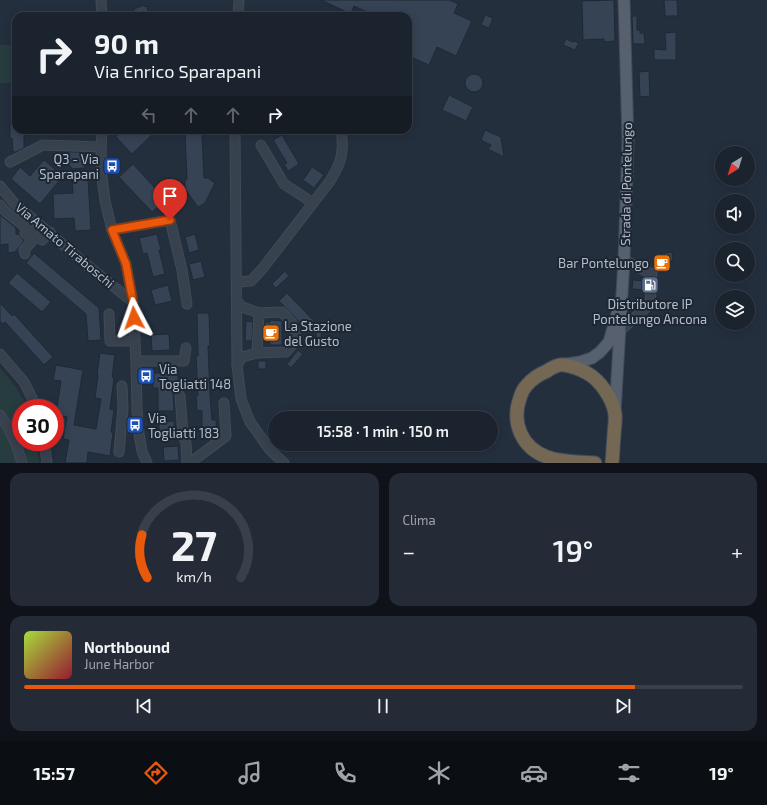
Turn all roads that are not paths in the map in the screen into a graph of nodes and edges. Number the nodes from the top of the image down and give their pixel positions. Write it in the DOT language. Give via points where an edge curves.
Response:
graph roads {
  1 [pos="102,0"];
  2 [pos="239,0"];
  3 [pos="624,0"];
  4 [pos="102,12"];
  5 [pos="238,12"];
  6 [pos="102,134"];
  7 [pos="236,134"];
  8 [pos="342,134"];
  9 [pos="261,145"];
  10 [pos="101,147"];
  11 [pos="10,162"];
  12 [pos="0,186"];
  13 [pos="313,203"];
  14 [pos="0,205"];
  15 [pos="18,221"];
  16 [pos="112,230"];
  17 [pos="50,232"];
  18 [pos="25,254"];
  19 [pos="624,260"];
  20 [pos="237,282"];
  21 [pos="622,298"];
  22 [pos="237,301"];
  23 [pos="133,302"];
  24 [pos="187,304"];
  25 [pos="259,313"];
  26 [pos="109,314"];
  27 [pos="620,330"];
  28 [pos="135,341"];
  29 [pos="186,348"];
  30 [pos="258,353"];
  31 [pos="0,354"];
  32 [pos="136,362"];
  33 [pos="238,365"];
  34 [pos="562,365"];
  35 [pos="122,386"];
  36 [pos="180,396"];
  37 [pos="32,399"];
  38 [pos="224,403"];
  39 [pos="123,408"];
  40 [pos="137,410"];
  41 [pos="0,415"];
  42 [pos="615,415"];
  43 [pos="45,451"];
  44 [pos="119,452"];
  45 [pos="22,463"];
  46 [pos="47,463"];
  47 [pos="147,463"];
  48 [pos="189,463"];
  49 [pos="284,463"];
  50 [pos="595,463"];
  51 [pos="612,463"];
  1 -- 4 [label="street"];
  2 -- 5 [label="street"];
  3 -- 19 [label="main road, Strada di Pontelungo" via="628,141"];
  6 -- 10 [label="street"];
  7 -- 20 [label="street"];
  8 -- 13 [label="street" via="339,165"];
  9 -- 13 [label="street" via="284,184"];
  10 -- 11 [label="street" via="43,144"];
  10 -- 16 [label="street" via="105,201"];
  12 -- 17 [label="street, Via Amato Tiraboschi" via="14,203"];
  13 -- 20 [label="street" via="263,268 250,281"];
  14 -- 15 [label="street"];
  15 -- 17 [label="street" via="42,240"];
  15 -- 18 [label="street" via="16,225 33,240 24,250"];
  16 -- 23 [label="street" via="126,264"];
  16 -- 24 [label="street" via="170,220"];
  17 -- 23 [label="street, Via Amato Tiraboschi"];
  19 -- 21 [label="main road, Strada di Pontelungo"];
  19 -- 27 [label="street" via="652,274 650,304"];
  20 -- 22 [label="street"];
  21 -- 27 [label="main road, Strada di Pontelungo"];
  21 -- 34 [label="main road" via="609,342 592,358"];
  22 -- 25 [label="street" via="242,307"];
  22 -- 33 [label="street"];
  23 -- 28 [label="street"];
  25 -- 30 [label="street"];
  25 -- 30 [label="street" via="282,312 292,323 296,336 286,352"];
  26 -- 28 [label="street" via="110,341"];
  27 -- 42 [label="main road, Strada di Pontelungo"];
  28 -- 32 [label="street"];
  29 -- 32 [label="street" via="184,361"];
  30 -- 33 [label="street" via="242,357"];
  31 -- 37 [label="street" via="24,382"];
  32 -- 40 [label="street"];
  33 -- 49 [label="street" via="241,399 250,422 270,450"];
  34 -- 42 [label="highway" via="580,369 597,379 611,401"];
  34 -- 50 [label="highway" via="545,371 527,385 521,395 516,414 521,436 528,445 548,458"];
  35 -- 39 [label="street"];
  36 -- 48 [label="street" via="183,434"];
  38 -- 48 [label="street" via="226,436"];
  39 -- 40 [label="street"];
  39 -- 44 [label="street"];
  40 -- 47 [label="street" via="142,451"];
  41 -- 45 [label="street" via="13,437"];
  42 -- 51 [label="highway, Strada di Pontelungo"];
  43 -- 46 [label="street"];
}
